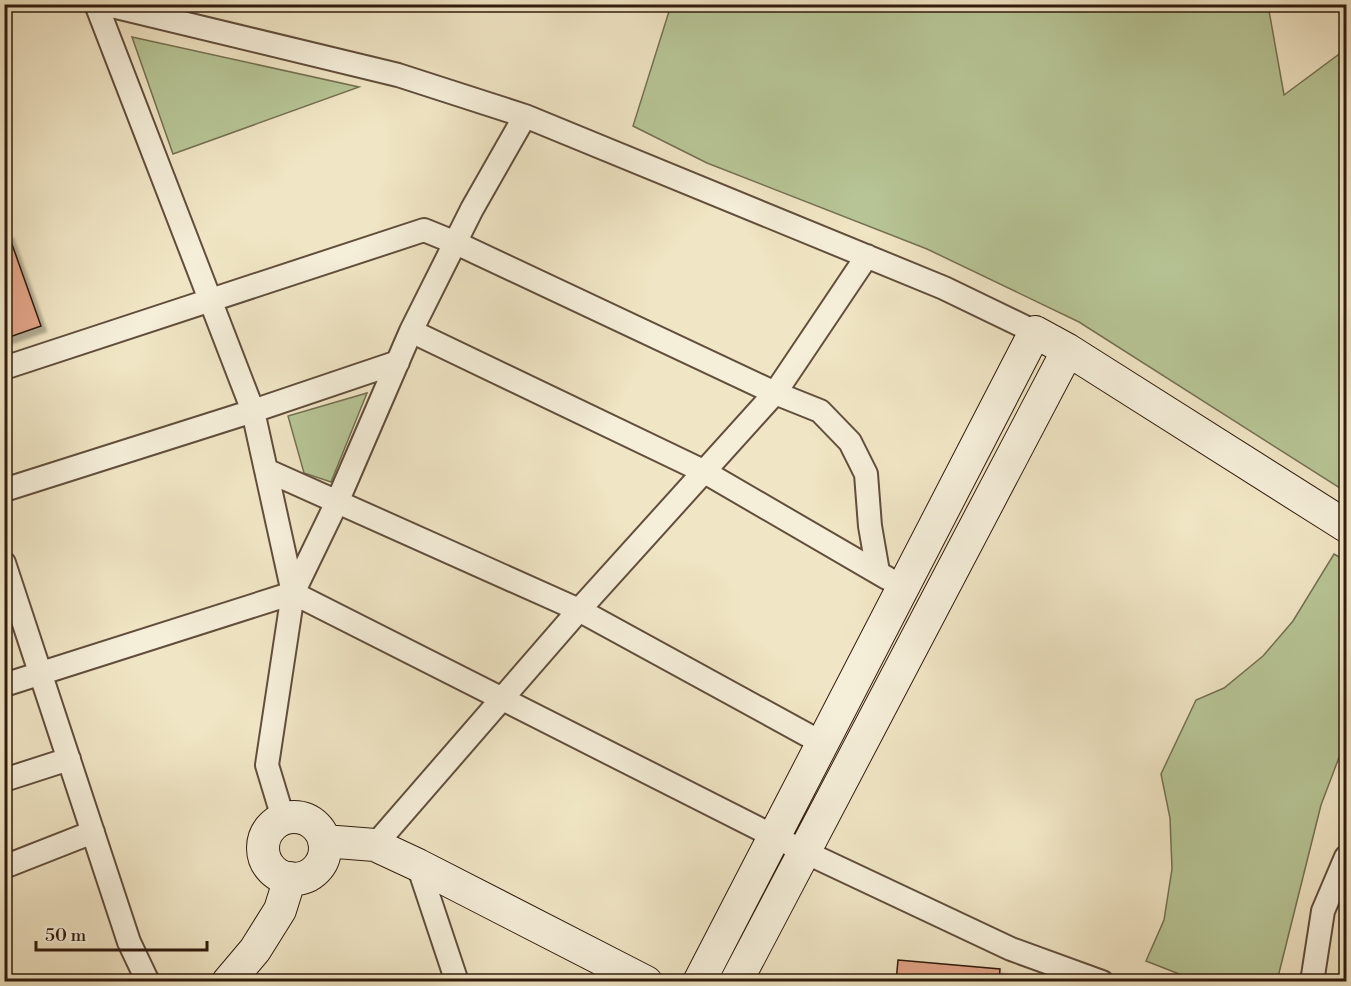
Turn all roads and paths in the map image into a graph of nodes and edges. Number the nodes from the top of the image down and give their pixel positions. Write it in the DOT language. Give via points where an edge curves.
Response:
graph roads {
  1 [pos="96,4"];
  2 [pos="104,4"];
  3 [pos="525,116"];
  4 [pos="456,243"];
  5 [pos="867,256"];
  6 [pos="212,300"];
  7 [pos="411,331"];
  8 [pos="1035,332"];
  9 [pos="1068,350"];
  10 [pos="398,362"];
  11 [pos="4,368"];
  12 [pos="775,393"];
  13 [pos="253,411"];
  14 [pos="266,470"];
  15 [pos="703,471"];
  16 [pos="4,490"];
  17 [pos="338,500"];
  18 [pos="1347,526"];
  19 [pos="4,563"];
  20 [pos="890,580"];
  21 [pos="293,593"];
  22 [pos="579,610"];
  23 [pos="40,672"];
  24 [pos="4,685"];
  25 [pos="502,700"];
  26 [pos="822,743"];
  27 [pos="69,759"];
  28 [pos="4,780"];
  29 [pos="283,818"];
  30 [pos="93,832"];
  31 [pos="774,836"];
  32 [pos="324,841"];
  33 [pos="375,845"];
  34 [pos="804,852"];
  35 [pos="1346,856"];
  36 [pos="418,865"];
  37 [pos="4,867"];
  38 [pos="290,878"];
  39 [pos="148,981"];
  40 [pos="228,981"];
  41 [pos="457,981"];
  42 [pos="646,981"];
  43 [pos="699,981"];
  44 [pos="736,981"];
  45 [pos="1102,981"];
  46 [pos="1312,981"];
  1 -- 6 [label="street"];
  2 -- 3 [label="street" via="398,75"];
  3 -- 4 [label="street"];
  3 -- 5 [label="street"];
  4 -- 6 [label="street" via="424,230"];
  4 -- 7 [label="street"];
  4 -- 12 [label="street"];
  5 -- 8 [label="street"];
  5 -- 12 [label="street"];
  6 -- 11 [label="street"];
  6 -- 13 [label="street"];
  7 -- 10 [label="street"];
  7 -- 15 [label="street"];
  8 -- 9 [label="street"];
  8 -- 20 [label="street"];
  9 -- 18 [label="street"];
  9 -- 34 [label="street"];
  10 -- 13 [label="street"];
  10 -- 17 [label="street"];
  12 -- 15 [label="street"];
  12 -- 20 [label="street" via="820,411 850,442 866,474 870,526"];
  13 -- 14 [label="street"];
  13 -- 16 [label="street"];
  14 -- 17 [label="street"];
  14 -- 21 [label="street"];
  15 -- 20 [label="street"];
  15 -- 22 [label="street"];
  17 -- 21 [label="street"];
  17 -- 22 [label="street"];
  19 -- 23 [label="street"];
  20 -- 26 [label="street"];
  21 -- 23 [label="street"];
  21 -- 25 [label="street"];
  21 -- 29 [label="street" via="267,765"];
  22 -- 25 [label="street"];
  22 -- 26 [label="street"];
  23 -- 24 [label="street"];
  23 -- 27 [label="street"];
  25 -- 31 [label="street"];
  25 -- 33 [label="street"];
  26 -- 31 [label="street"];
  27 -- 28 [label="street"];
  27 -- 30 [label="street"];
  29 -- 32 [label="street" via="304,818 313,823"];
  29 -- 38 [label="street" via="268,831 263,851 272,869"];
  30 -- 37 [label="street"];
  30 -- 39 [label="street" via="129,942"];
  31 -- 34 [label="street"];
  31 -- 43 [label="street"];
  32 -- 33 [label="street"];
  32 -- 38 [label="street" via="325,851 317,869 300,878"];
  33 -- 36 [label="street"];
  34 -- 44 [label="street"];
  34 -- 45 [label="street" via="1011,949"];
  35 -- 46 [label="street" via="1323,912"];
  36 -- 41 [label="street"];
  36 -- 42 [label="street"];
  38 -- 40 [label="street" via="280,910 255,950"];
}
